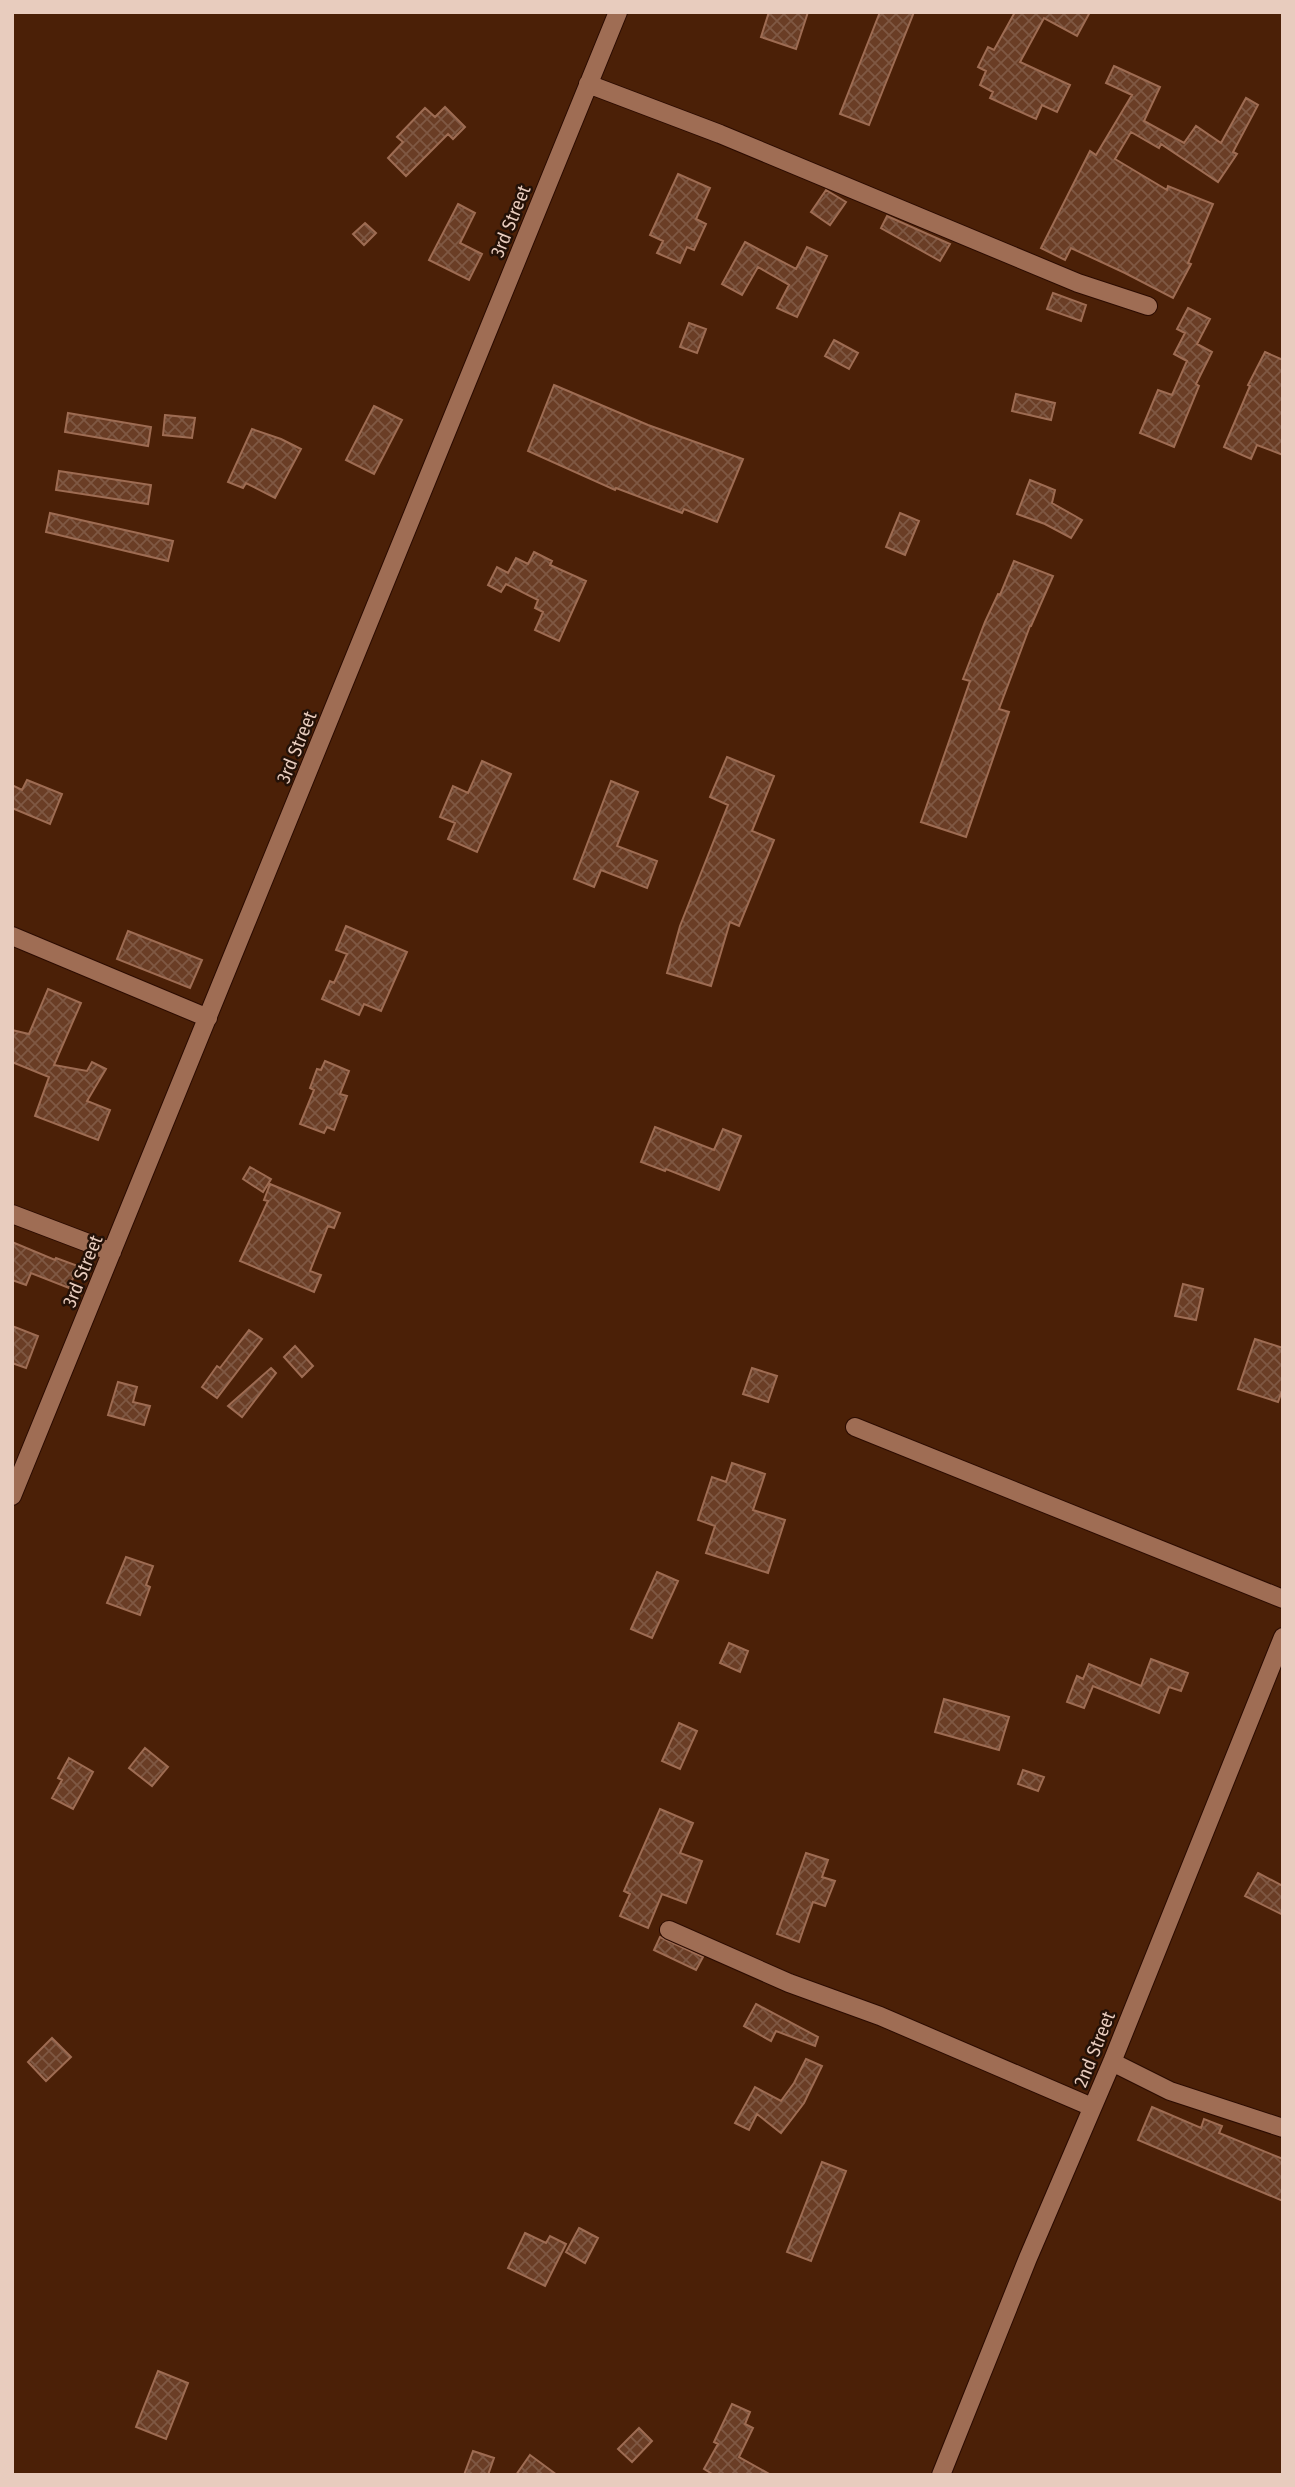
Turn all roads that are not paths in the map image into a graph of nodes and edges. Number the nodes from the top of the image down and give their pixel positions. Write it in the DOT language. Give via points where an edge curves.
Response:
graph roads {
  1 [pos="618,12"];
  2 [pos="588,84"];
  3 [pos="1148,306"];
  4 [pos="12,936"];
  5 [pos="208,1018"];
  6 [pos="12,1214"];
  7 [pos="112,1252"];
  8 [pos="855,1427"];
  9 [pos="12,1496"];
  10 [pos="1283,1599"];
  11 [pos="1283,1637"];
  12 [pos="669,1930"];
  13 [pos="1112,2062"];
  14 [pos="1092,2107"];
  15 [pos="1283,2128"];
  16 [pos="941,2475"];
  1 -- 2 [label="street, 3rd Street"];
  2 -- 3 [label="street" via="1079,283"];
  2 -- 5 [label="street, 3rd Street"];
  4 -- 5 [label="street"];
  5 -- 7 [label="street, 3rd Street"];
  6 -- 7 [label="street"];
  7 -- 9 [label="street, 3rd Street"];
  8 -- 10 [label="street"];
  11 -- 13 [label="street, 2nd Street"];
  12 -- 14 [label="street"];
  13 -- 14 [label="street, 2nd Street"];
  13 -- 15 [label="street" via="1170,2091"];
  14 -- 16 [label="street, 2nd Street"];
}
